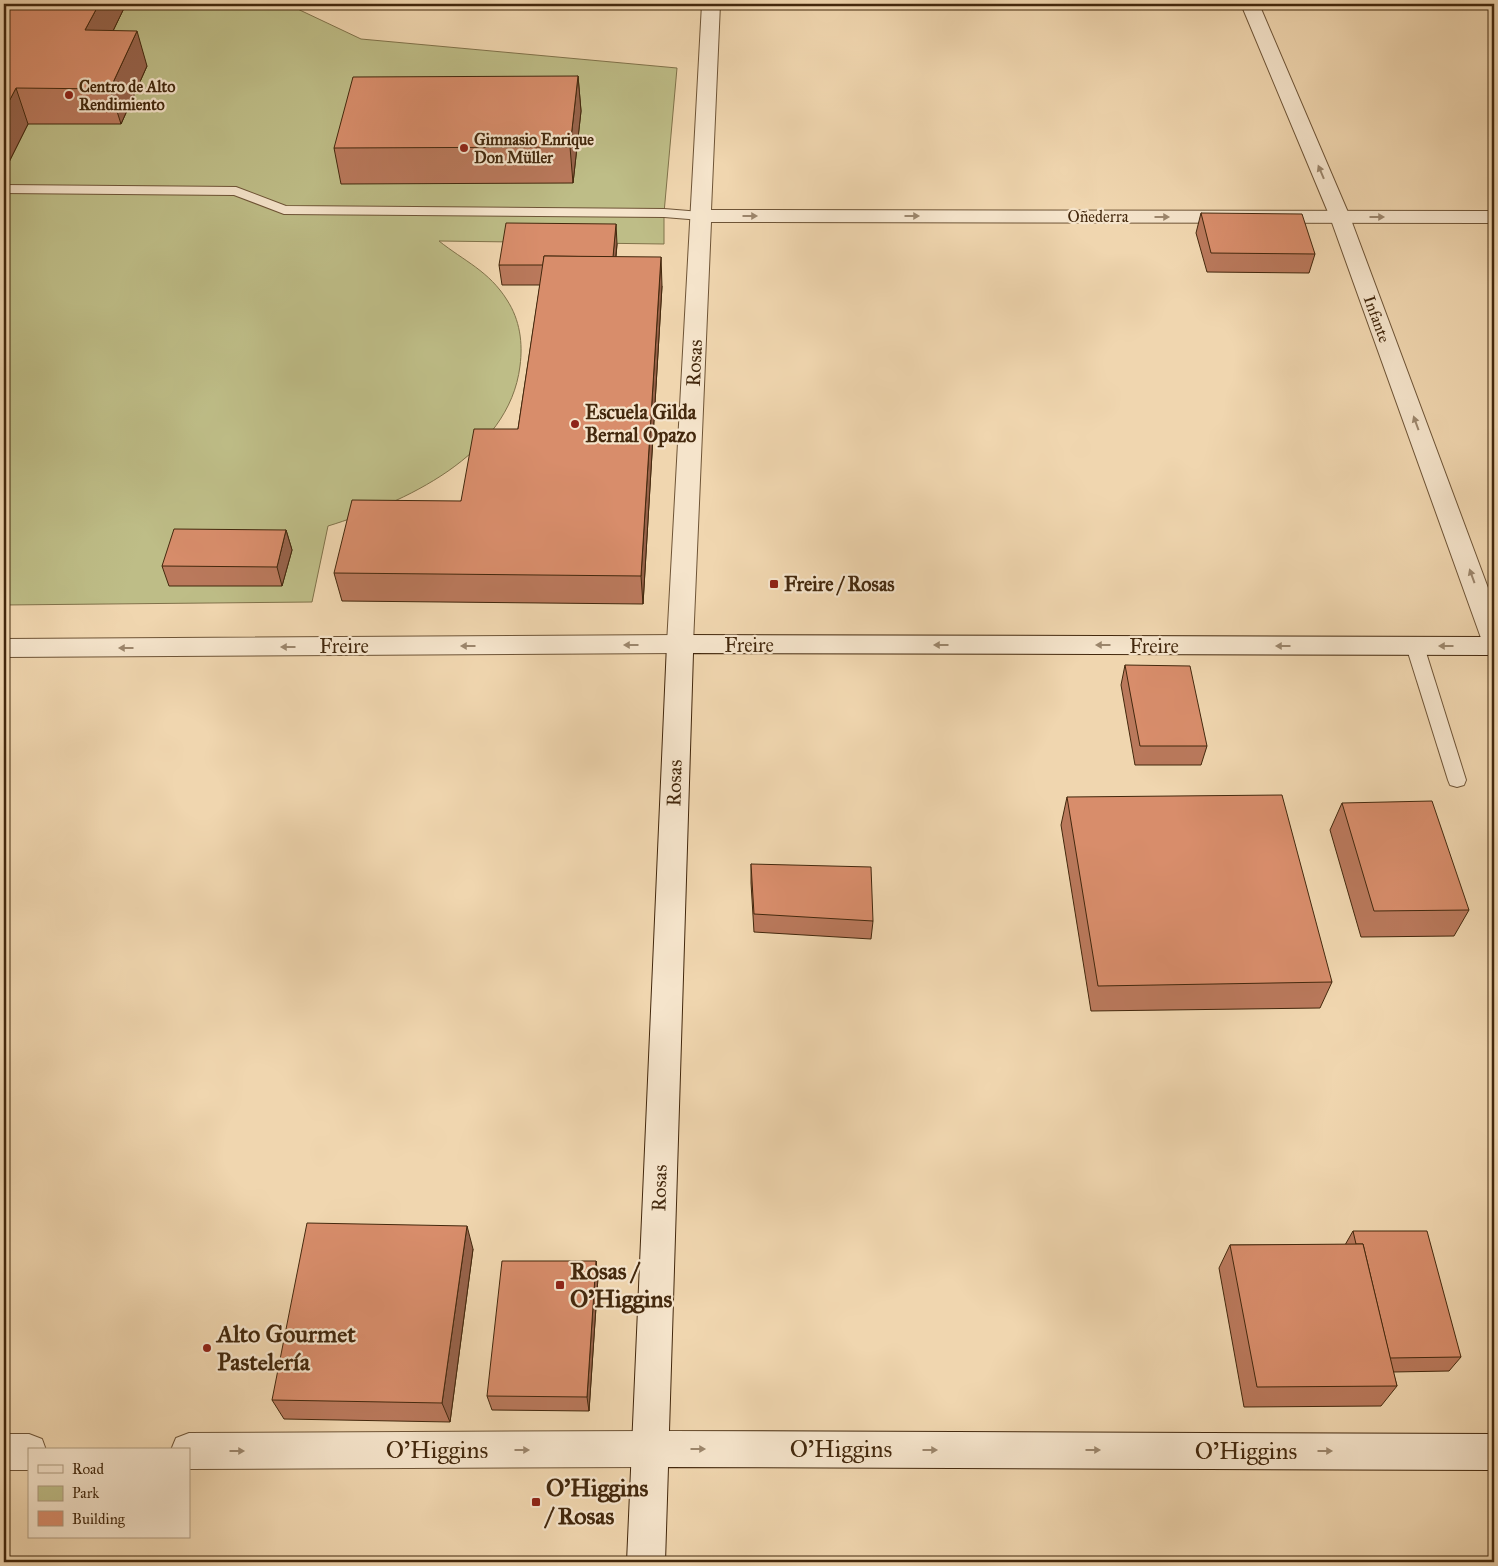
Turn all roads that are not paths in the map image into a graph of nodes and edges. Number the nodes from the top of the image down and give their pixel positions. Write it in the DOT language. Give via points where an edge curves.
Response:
graph roads {
  1 [pos="711,4"];
  2 [pos="1250,4"];
  3 [pos="4,189"];
  4 [pos="701,216"];
  5 [pos="1340,217"];
  6 [pos="1494,217"];
  7 [pos="1494,638"];
  8 [pos="680,644"];
  9 [pos="1415,646"];
  10 [pos="1494,646"];
  11 [pos="4,648"];
  12 [pos="1456,780"];
  13 [pos="649,1449"];
  14 [pos="190,1451"];
  15 [pos="4,1452"];
  16 [pos="28,1452"];
  17 [pos="1494,1452"];
  18 [pos="646,1562"];
  1 -- 4 [label="street, Rosas"];
  5 -- 2 [label="street, Infante, one-way"];
  3 -- 4 [label="lane" via="236,191 284,210"];
  4 -- 5 [label="street, Oñederra, one-way"];
  4 -- 8 [label="street, Rosas"];
  5 -- 6 [label="street, Oñederra, one-way"];
  7 -- 5 [label="street, Infante, one-way"];
  9 -- 8 [label="street, Freire, one-way"];
  8 -- 11 [label="street, Freire, one-way"];
  8 -- 13 [label="street, Rosas"];
  10 -- 9 [label="street, Freire, one-way"];
  9 -- 12 [label="lane"];
  14 -- 13 [label="street, O'Higgins, one-way"];
  13 -- 17 [label="street, O'Higgins, one-way"];
  13 -- 18 [label="street, Rosas"];
  15 -- 16 [label="street"];
}
